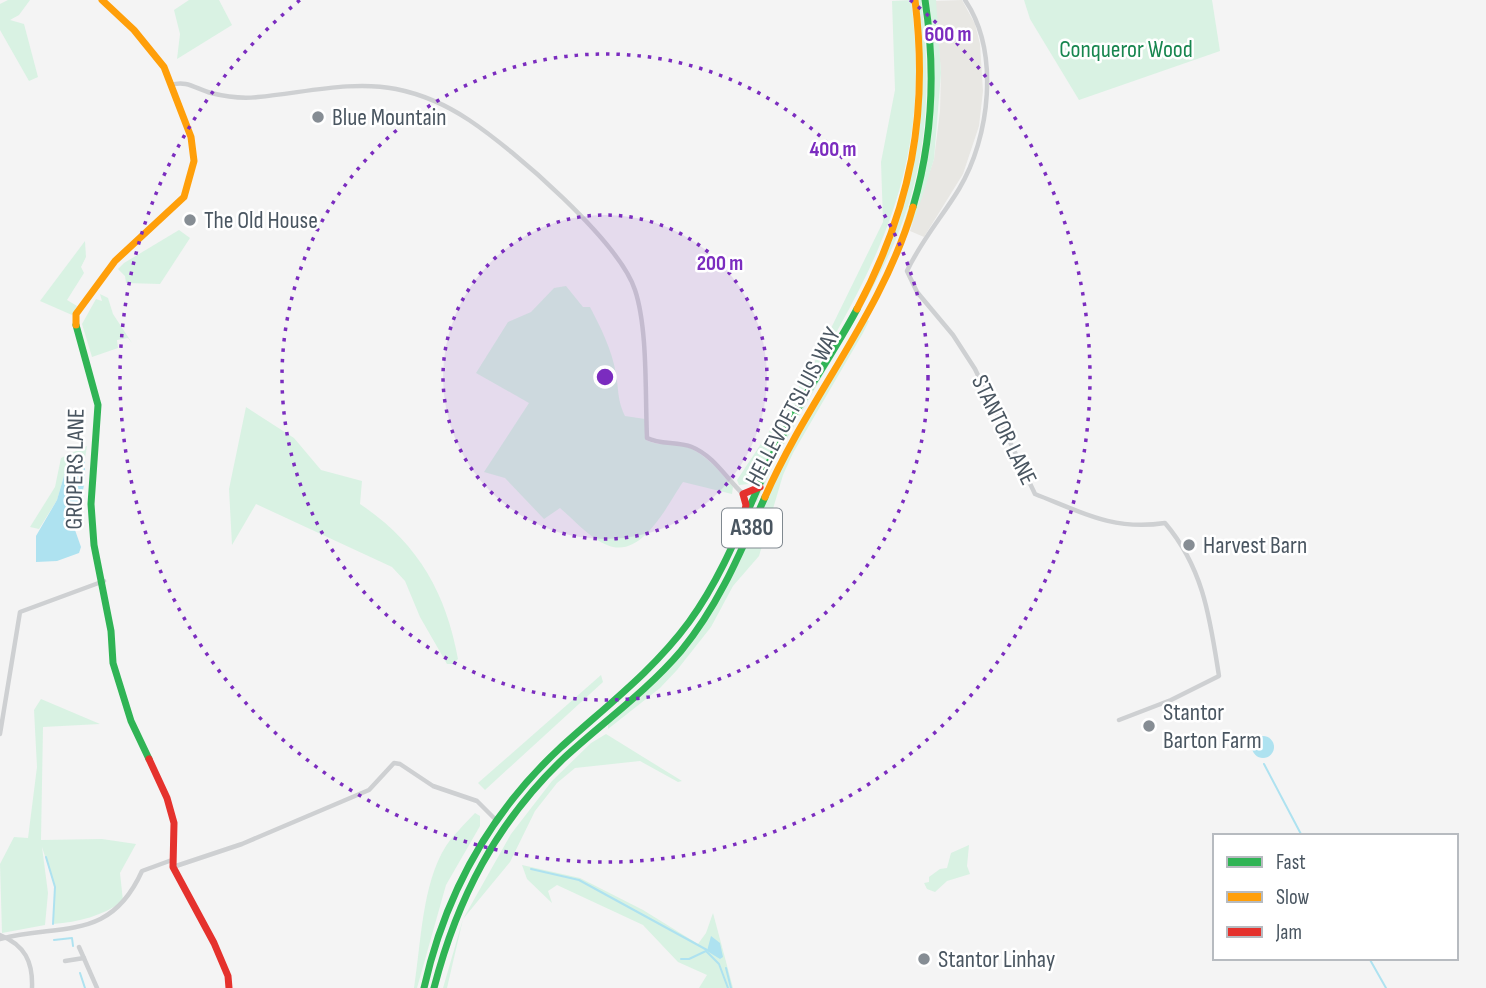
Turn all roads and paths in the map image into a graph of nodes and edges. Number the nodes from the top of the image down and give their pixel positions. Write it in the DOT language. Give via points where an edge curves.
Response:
graph roads {
  1 [pos="102,0"];
  2 [pos="915,0"];
  3 [pos="925,0"];
  4 [pos="965,0"];
  5 [pos="171,85"];
  6 [pos="760,487"];
  7 [pos="743,494"];
  8 [pos="742,529"];
  9 [pos="104,581"];
  10 [pos="1119,720"];
  11 [pos="0,734"];
  12 [pos="495,819"];
  13 [pos="173,863"];
  14 [pos="0,937"];
  15 [pos="7,937"];
  16 [pos="79,947"];
  17 [pos="84,958"];
  18 [pos="65,961"];
  19 [pos="32,988"];
  20 [pos="97,988"];
  21 [pos="229,988"];
  22 [pos="424,988"];
  23 [pos="434,988"];
  1 -- 5 [label="main road, GROPERS LANE" via="161,62"];
  2 -- 6 [label="main road, HELLEVOETSLUIS WAY / A380" via="922,101 917,149 903,206 880,264 788,425"];
  3 -- 23 [label="main road, HELLEVOETSLUIS WAY / A380" via="933,71 929,140 911,218 883,283 796,431 709,614 656,679 564,759 504,825 457,911"];
  4 -- 10 [label="street, STANTOR LANE" via="977,24 986,68 980,132 960,188 914,257 908,275 975,369 1035,494 1096,520 1165,523 1198,572 1212,621 1219,676"];
  5 -- 7 [label="street" via="183,81 209,93 241,98 385,88 441,105 468,120 521,160 625,267 641,318 647,438 700,452"];
  5 -- 9 [label="main road, GROPERS LANE" via="194,152 193,173 184,197 115,261 76,314 98,405 91,504 94,545"];
  6 -- 7 [label="main road"];
  6 -- 8 [label="main road, HELLEVOETSLUIS WAY / A380"];
  7 -- 8 [label="main road"];
  8 -- 12 [label="main road, HELLEVOETSLUIS WAY / A380" via="706,597 676,640 540,768"];
  9 -- 11 [label="street" via="20,612"];
  9 -- 13 [label="main road, GROPERS LANE" via="120,694 167,798 174,823"];
  12 -- 13 [label="street" via="477,801 433,786 394,763 369,790 357,796 242,844"];
  12 -- 22 [label="main road, HELLEVOETSLUIS WAY / A380" via="451,897"];
  13 -- 15 [label="street" via="142,871 131,894 110,916 72,929"];
  13 -- 21 [label="main road" via="214,943"];
  14 -- 15 [label="street"];
  15 -- 19 [label="street" via="29,957"];
  16 -- 17 [label="street"];
  17 -- 18 [label="street"];
  17 -- 20 [label="street"];
}
